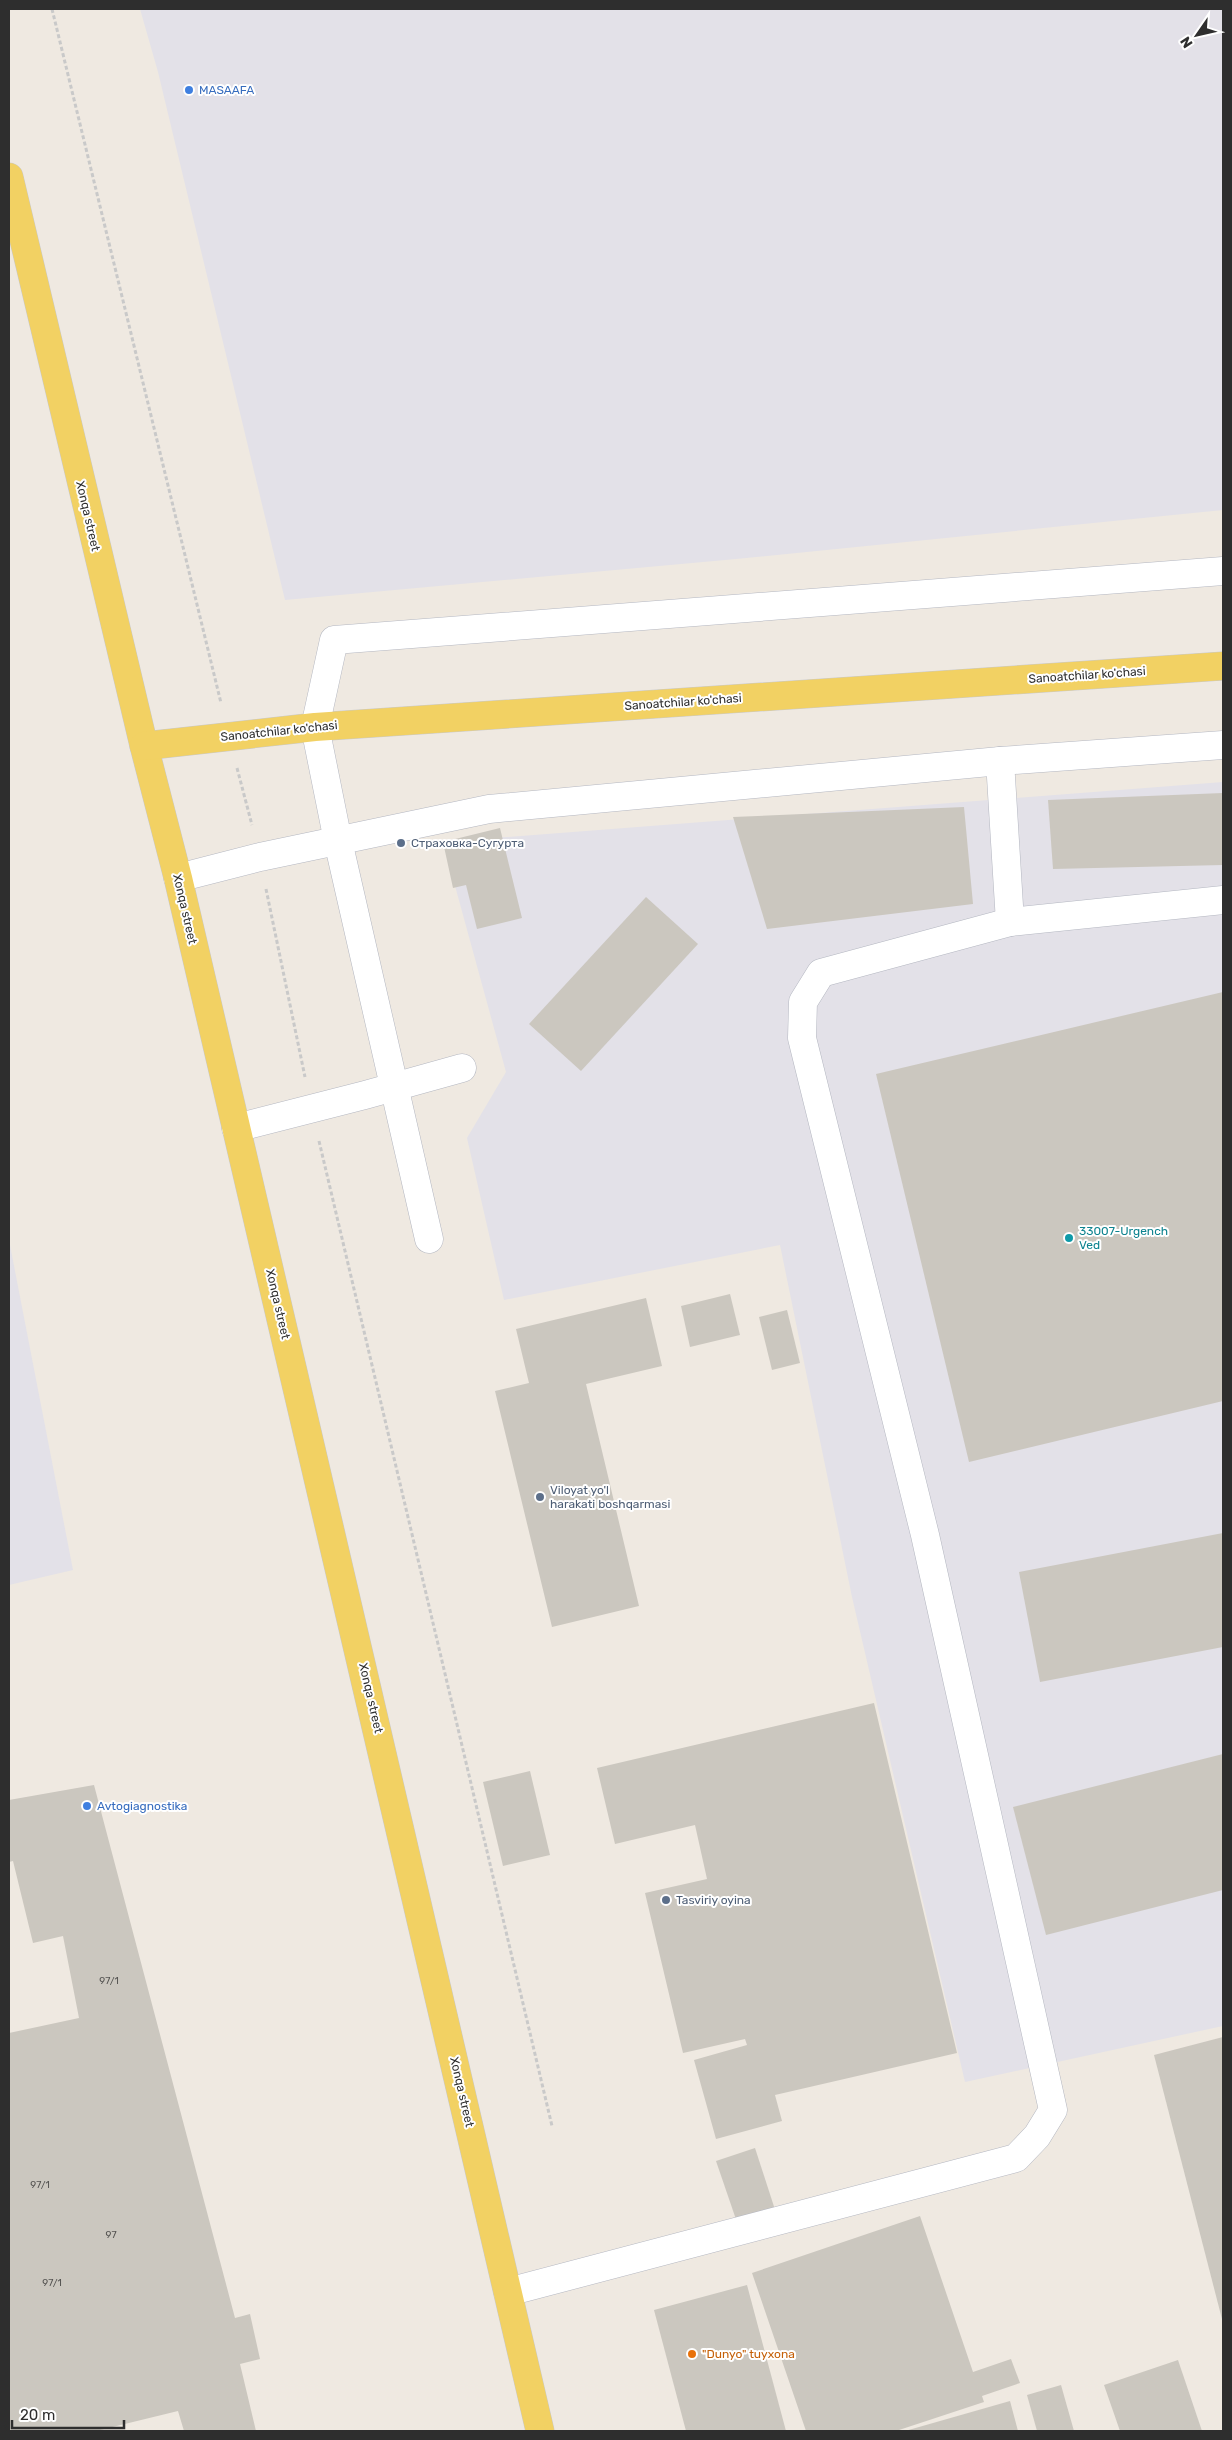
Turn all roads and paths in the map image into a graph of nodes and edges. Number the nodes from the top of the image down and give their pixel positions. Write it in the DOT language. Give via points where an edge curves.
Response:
graph roads {
  1 [pos="52,9"];
  2 [pos="9,177"];
  3 [pos="1223,571"];
  4 [pos="1223,666"];
  5 [pos="315,726"];
  6 [pos="229,735"];
  7 [pos="1223,745"];
  8 [pos="144,746"];
  9 [pos="1000,761"];
  10 [pos="338,841"];
  11 [pos="260,858"];
  12 [pos="178,878"];
  13 [pos="1223,900"];
  14 [pos="1010,922"];
  15 [pos="462,1068"];
  16 [pos="394,1087"];
  17 [pos="312,1109"];
  18 [pos="236,1128"];
  19 [pos="429,1239"];
  20 [pos="552,2126"];
  21 [pos="508,2292"];
  22 [pos="540,2431"];
  1 -- 6 [label="path"];
  2 -- 8 [label="main road, Xonqa street"];
  3 -- 5 [label="lane" via="334,640"];
  4 -- 5 [label="main road, Sanoatchilar ko'chasi"];
  5 -- 6 [label="main road, Sanoatchilar ko'chasi"];
  5 -- 10 [label="lane"];
  6 -- 8 [label="main road, Sanoatchilar ko'chasi"];
  6 -- 11 [label="path"];
  7 -- 9 [label="lane"];
  8 -- 12 [label="main road, Xonqa street"];
  9 -- 10 [label="lane" via="488,809"];
  9 -- 14 [label="lane"];
  10 -- 11 [label="lane"];
  10 -- 16 [label="lane"];
  11 -- 12 [label="lane"];
  11 -- 17 [label="path"];
  12 -- 18 [label="main road, Xonqa street"];
  13 -- 14 [label="lane"];
  14 -- 21 [label="lane" via="821,973 803,1002 802,1038 924,1535 1053,2110 1038,2136 1016,2158"];
  15 -- 16 [label="lane"];
  16 -- 17 [label="lane"];
  16 -- 19 [label="lane"];
  17 -- 18 [label="lane"];
  17 -- 20 [label="path"];
  18 -- 21 [label="main road, Xonqa street"];
  21 -- 22 [label="main road, Xonqa street"];
}
